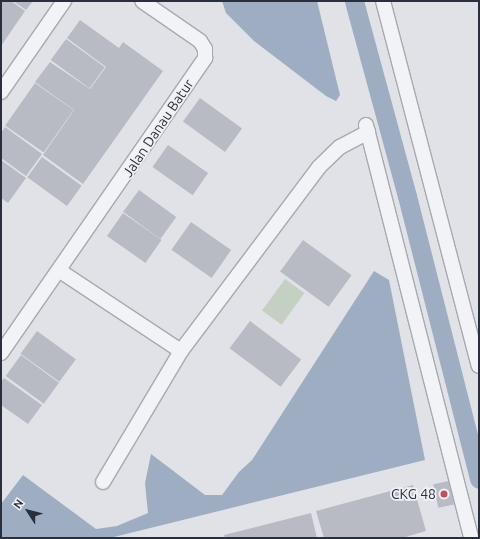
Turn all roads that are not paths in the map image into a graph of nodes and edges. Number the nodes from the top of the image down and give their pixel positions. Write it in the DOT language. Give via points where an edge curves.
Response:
graph roads {
  1 [pos="64,1"];
  2 [pos="142,1"];
  3 [pos="383,1"];
  4 [pos="1,92"];
  5 [pos="60,271"];
  6 [pos="181,351"];
  7 [pos="1,354"];
  8 [pos="479,366"];
  9 [pos="103,482"];
  10 [pos="471,538"];
  1 -- 4 [label="street"];
  2 -- 5 [label="street, Jalan Danau Batur" via="200,41 205,49 205,58"];
  3 -- 8 [label="street"];
  5 -- 6 [label="street"];
  5 -- 7 [label="street, Jalan Danau Batur"];
  6 -- 9 [label="street"];
  6 -- 10 [label="street" via="319,166 367,128"];
}
